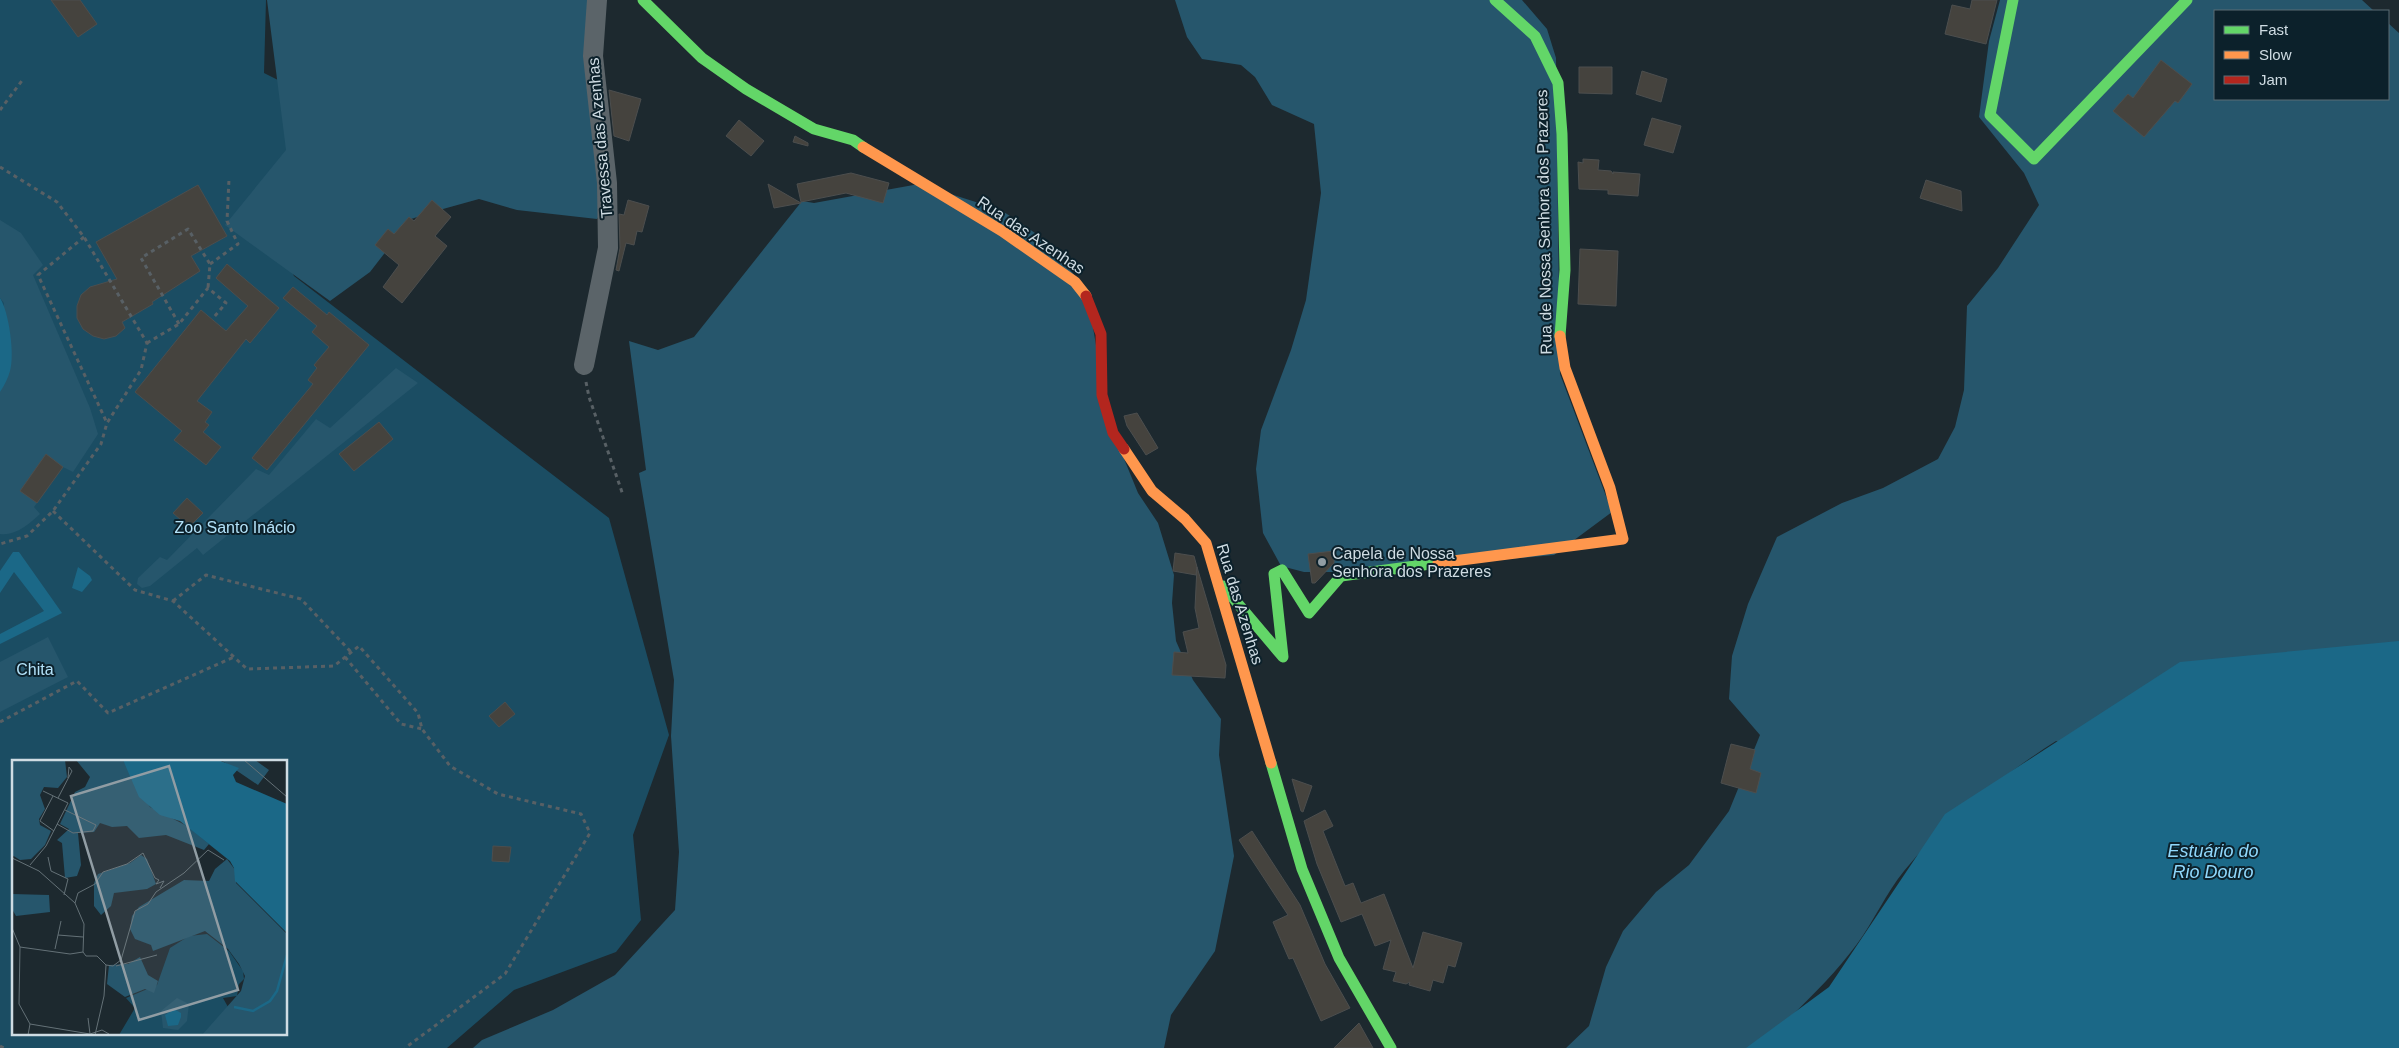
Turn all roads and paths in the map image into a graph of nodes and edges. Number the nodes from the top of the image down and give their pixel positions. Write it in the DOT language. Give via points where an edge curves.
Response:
graph roads {
  1 [pos="597,0"];
  2 [pos="643,0"];
  3 [pos="1495,0"];
  4 [pos="2013,0"];
  5 [pos="2188,0"];
  6 [pos="24,78"];
  7 [pos="0,110"];
  8 [pos="0,167"];
  9 [pos="229,179"];
  10 [pos="84,237"];
  11 [pos="210,264"];
  12 [pos="208,288"];
  13 [pos="214,317"];
  14 [pos="179,324"];
  15 [pos="147,344"];
  16 [pos="584,365"];
  17 [pos="107,423"];
  18 [pos="623,495"];
  19 [pos="53,510"];
  20 [pos="1,546"];
  21 [pos="1217,578"];
  22 [pos="173,602"];
  23 [pos="351,652"];
  24 [pos="234,657"];
  25 [pos="345,657"];
  26 [pos="0,722"];
  27 [pos="422,729"];
  28 [pos="0,1046"];
  29 [pos="4,1048"];
  30 [pos="406,1048"];
  31 [pos="1392,1048"];
  1 -- 16 [label="street, Travessa das Azenhas" via="593,56 607,183 608,248"];
  2 -- 21 [label="street, Rua das Azenhas" via="702,58 746,89 814,129 853,140 900,172 1002,231 1075,282 1087,297 1101,334 1102,395 1113,433 1152,491 1185,519 1206,543"];
  3 -- 21 [label="street, Rua de Nossa Senhora dos Prazeres" via="1535,36 1558,83 1565,270 1560,342 1565,368 1610,488 1623,539 1341,576 1309,614 1282,570 1274,574 1283,657"];
  4 -- 5 [label="street" via="1990,115 2034,159"];
  6 -- 7 [label="path"];
  8 -- 10 [label="path" via="57,202"];
  9 -- 11 [label="path" via="227,221 238,244"];
  10 -- 15 [label="path"];
  10 -- 17 [label="path" via="38,275"];
  11 -- 12 [label="path"];
  11 -- 14 [label="path" via="188,229 142,258"];
  12 -- 13 [label="path" via="226,303"];
  12 -- 14 [label="path"];
  14 -- 15 [label="path"];
  15 -- 17 [label="path" via="141,370"];
  16 -- 18 [label="path" via="588,397"];
  17 -- 19 [label="path" via="101,444"];
  19 -- 20 [label="path" via="27,536"];
  19 -- 22 [label="path" via="135,590"];
  21 -- 31 [label="street, Rua das Azenhas" via="1302,869 1339,958"];
  22 -- 23 [label="path" via="206,575 301,599"];
  22 -- 24 [label="path"];
  23 -- 25 [label="path"];
  23 -- 27 [label="path" via="359,646 418,713"];
  24 -- 25 [label="path" via="247,669 334,666"];
  24 -- 26 [label="path" via="108,713 77,681"];
  25 -- 27 [label="path" via="401,724"];
  27 -- 30 [label="path" via="450,766 498,794 581,814 590,833 505,974"];
  28 -- 29 [label="path"];
}
